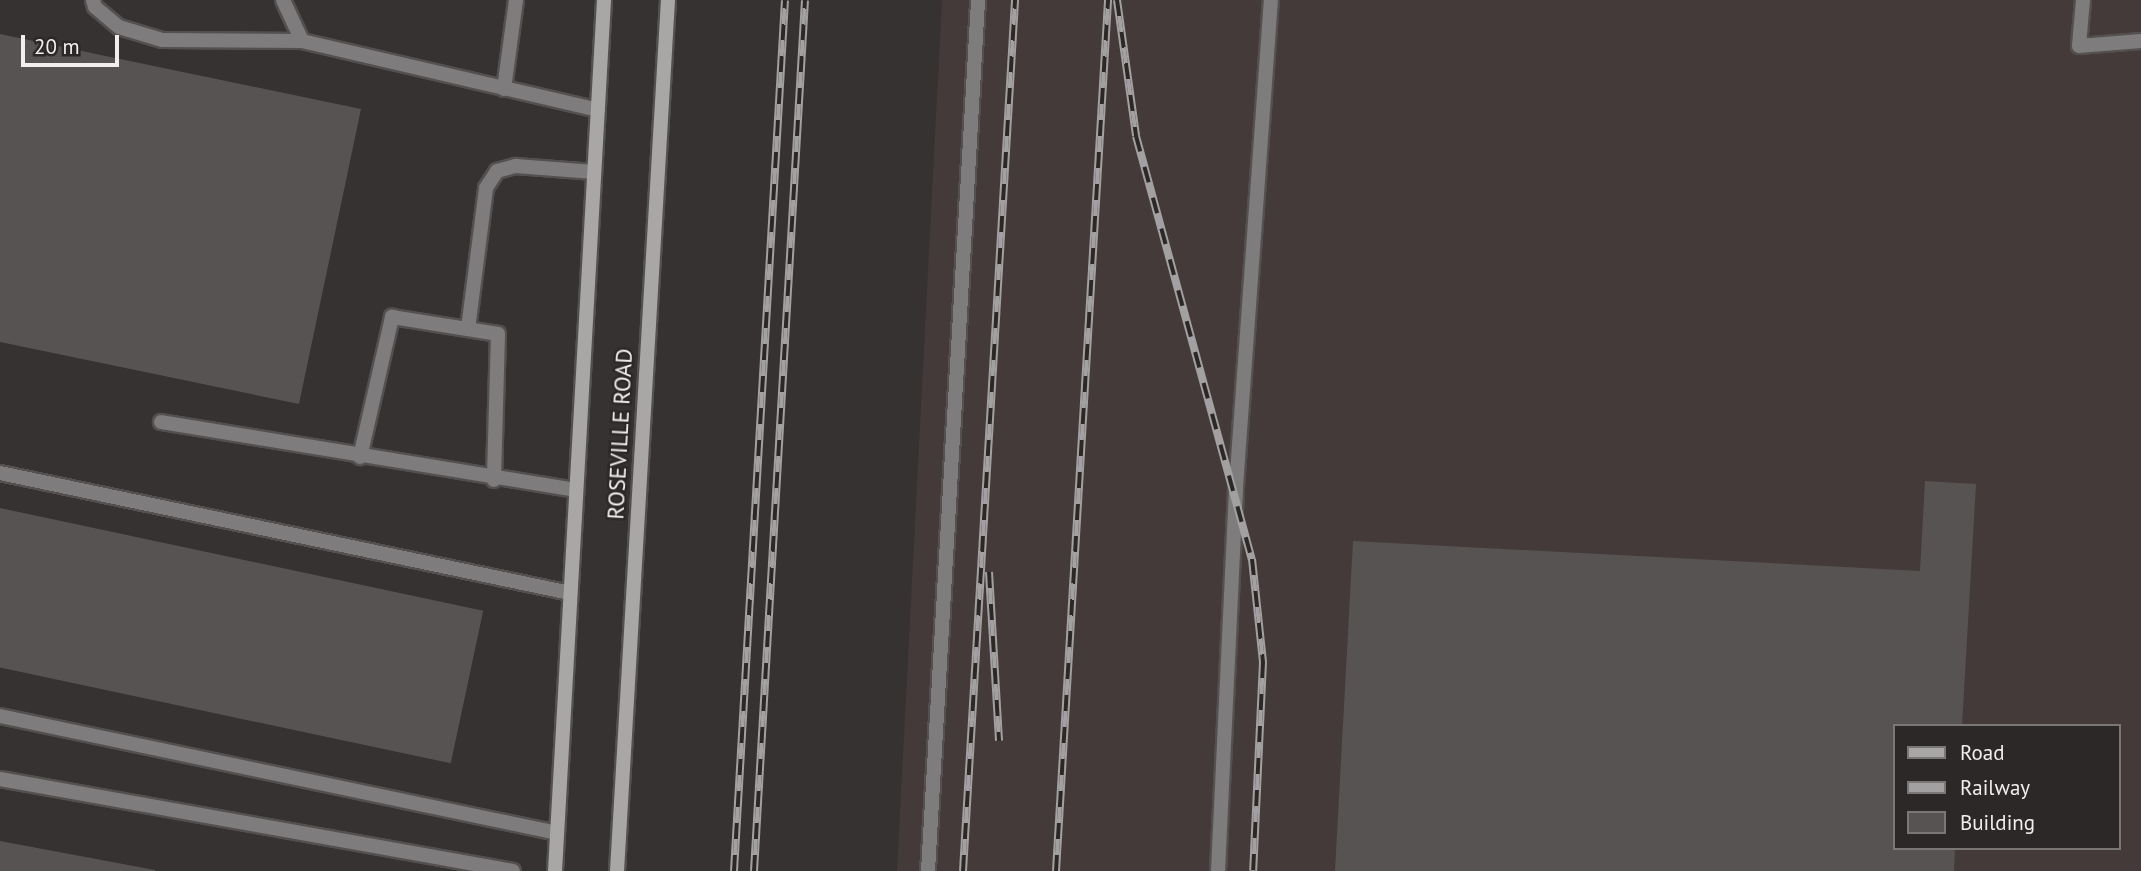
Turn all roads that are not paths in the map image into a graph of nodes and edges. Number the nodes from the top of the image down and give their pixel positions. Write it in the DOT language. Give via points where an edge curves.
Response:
graph roads {
  1 [pos="93,0"];
  2 [pos="283,0"];
  3 [pos="516,0"];
  4 [pos="604,0"];
  5 [pos="668,0"];
  6 [pos="978,0"];
  7 [pos="1271,0"];
  8 [pos="2083,0"];
  9 [pos="302,41"];
  10 [pos="2141,41"];
  11 [pos="504,89"];
  12 [pos="598,110"];
  13 [pos="594,172"];
  14 [pos="467,329"];
  15 [pos="161,422"];
  16 [pos="360,457"];
  17 [pos="0,473"];
  18 [pos="494,480"];
  19 [pos="574,490"];
  20 [pos="570,593"];
  21 [pos="0,716"];
  22 [pos="0,779"];
  23 [pos="557,833"];
  24 [pos="513,871"];
  25 [pos="555,871"];
  26 [pos="617,871"];
  27 [pos="928,871"];
  28 [pos="1218,871"];
  1 -- 9 [label="lane" via="95,7 120,27 162,40"];
  2 -- 9 [label="lane"];
  3 -- 11 [label="lane"];
  4 -- 12 [label="main road, ROSEVILLE ROAD"];
  5 -- 26 [label="main road, ROSEVILLE ROAD"];
  6 -- 27 [label="lane"];
  7 -- 28 [label="lane" via="1236,488"];
  8 -- 10 [label="lane" via="2079,46"];
  9 -- 11 [label="lane"];
  11 -- 12 [label="lane"];
  12 -- 13 [label="main road, ROSEVILLE ROAD"];
  13 -- 14 [label="lane" via="516,166 497,171 486,188"];
  13 -- 19 [label="main road, ROSEVILLE ROAD"];
  14 -- 16 [label="lane" via="392,317"];
  14 -- 18 [label="lane" via="498,334"];
  15 -- 16 [label="lane"];
  16 -- 18 [label="lane"];
  17 -- 20 [label="lane"];
  18 -- 19 [label="lane"];
  19 -- 20 [label="main road, ROSEVILLE ROAD"];
  20 -- 23 [label="main road, ROSEVILLE ROAD"];
  21 -- 23 [label="lane"];
  22 -- 24 [label="lane"];
  23 -- 25 [label="main road, ROSEVILLE ROAD"];
}
